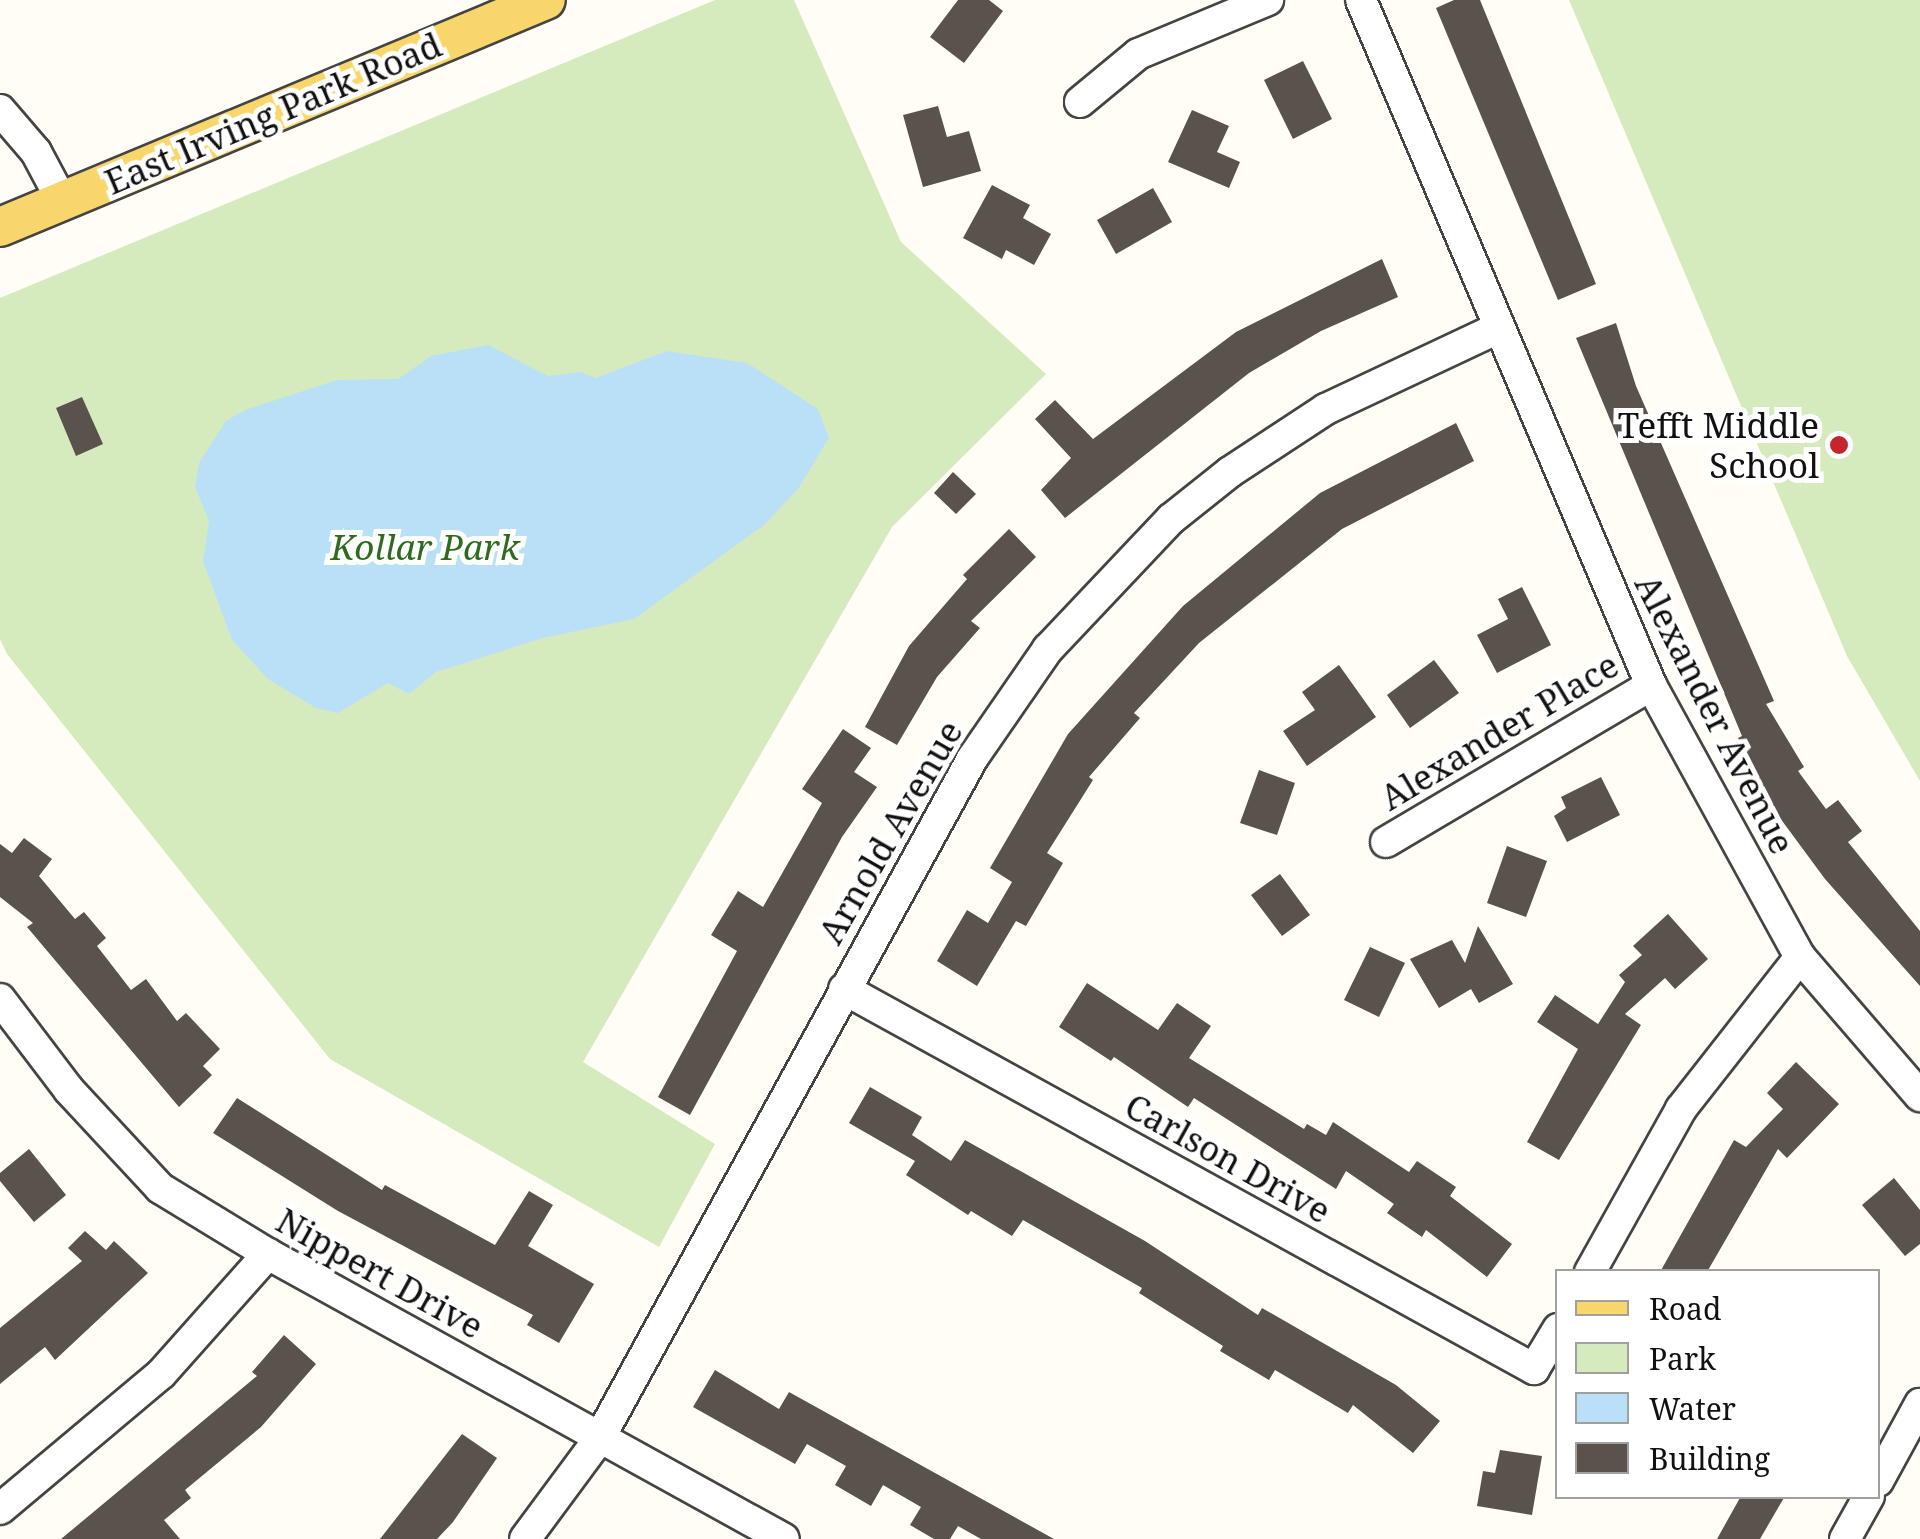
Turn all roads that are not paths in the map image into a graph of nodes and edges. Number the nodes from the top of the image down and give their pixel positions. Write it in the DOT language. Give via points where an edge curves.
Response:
graph roads {
  1 [pos="1268,0"];
  2 [pos="1361,0"];
  3 [pos="525,4"];
  4 [pos="1080,102"];
  5 [pos="0,110"];
  6 [pos="62,201"];
  7 [pos="0,227"];
  8 [pos="1496,329"];
  9 [pos="1650,685"];
  10 [pos="1386,842"];
  11 [pos="1800,957"];
  12 [pos="844,989"];
  13 [pos="0,1000"];
  14 [pos="1920,1096"];
  15 [pos="268,1254"];
  16 [pos="1592,1269"];
  17 [pos="1555,1333"];
  18 [pos="1920,1404"];
  19 [pos="599,1438"];
  20 [pos="1880,1477"];
  21 [pos="1867,1499"];
  22 [pos="0,1509"];
  23 [pos="525,1539"];
  24 [pos="784,1539"];
  25 [pos="1845,1539"];
  1 -- 4 [label="street" via="1138,54"];
  2 -- 8 [label="street, Alexander Avenue"];
  3 -- 6 [label="main road, East Irving Park Road"];
  5 -- 6 [label="street" via="36,152"];
  6 -- 7 [label="main road, East Irving Park Road"];
  8 -- 9 [label="street, Alexander Avenue"];
  8 -- 12 [label="street, Arnold Avenue" via="1280,436 1171,519 1094,596 972,759"];
  9 -- 10 [label="street, Alexander Place"];
  9 -- 11 [label="street, Alexander Avenue"];
  11 -- 14 [label="street, Alexander Avenue"];
  11 -- 16 [label="street" via="1681,1109"];
  12 -- 17 [label="street, Carlson Drive" via="1534,1370"];
  12 -- 19 [label="street, Arnold Avenue"];
  13 -- 15 [label="street, Nippert Drive" via="69,1090 160,1188"];
  15 -- 19 [label="street, Nippert Drive"];
  15 -- 22 [label="street" via="161,1374"];
  18 -- 20 [label="street"];
  19 -- 23 [label="street, Arnold Avenue"];
  19 -- 24 [label="street, Nippert Drive"];
  21 -- 25 [label="street"];
}
